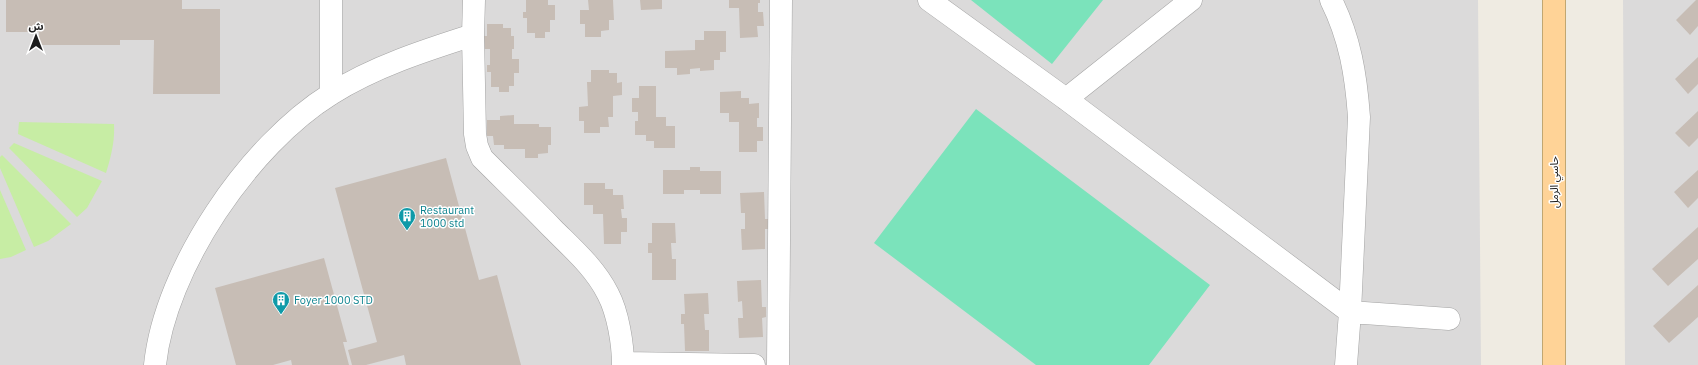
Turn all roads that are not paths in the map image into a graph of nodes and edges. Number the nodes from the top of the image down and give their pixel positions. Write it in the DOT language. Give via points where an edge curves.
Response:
graph roads {
  1 [pos="331,0"];
  2 [pos="474,0"];
  3 [pos="781,0"];
  4 [pos="929,0"];
  5 [pos="1191,0"];
  6 [pos="1331,0"];
  7 [pos="1554,0"];
  8 [pos="473,36"];
  9 [pos="331,94"];
  10 [pos="1066,99"];
  11 [pos="1350,312"];
  12 [pos="1449,319"];
  13 [pos="624,364"];
  14 [pos="155,365"];
  15 [pos="754,365"];
  16 [pos="778,365"];
  17 [pos="1346,365"];
  18 [pos="1554,365"];
  1 -- 9 [label="street"];
  2 -- 8 [label="street"];
  3 -- 16 [label="street"];
  4 -- 10 [label="street"];
  5 -- 10 [label="street"];
  6 -- 11 [label="street" via="1348,41 1359,117"];
  7 -- 18 [label="main road, حاسي الرمل"];
  8 -- 9 [label="street" via="359,78"];
  8 -- 13 [label="street" via="475,134 482,158 575,250 599,279 616,314"];
  9 -- 14 [label="street" via="275,139 259,155 226,198 199,240 180,278 165,321"];
  10 -- 11 [label="street"];
  11 -- 12 [label="street"];
  11 -- 17 [label="street"];
  13 -- 15 [label="street"];
}
